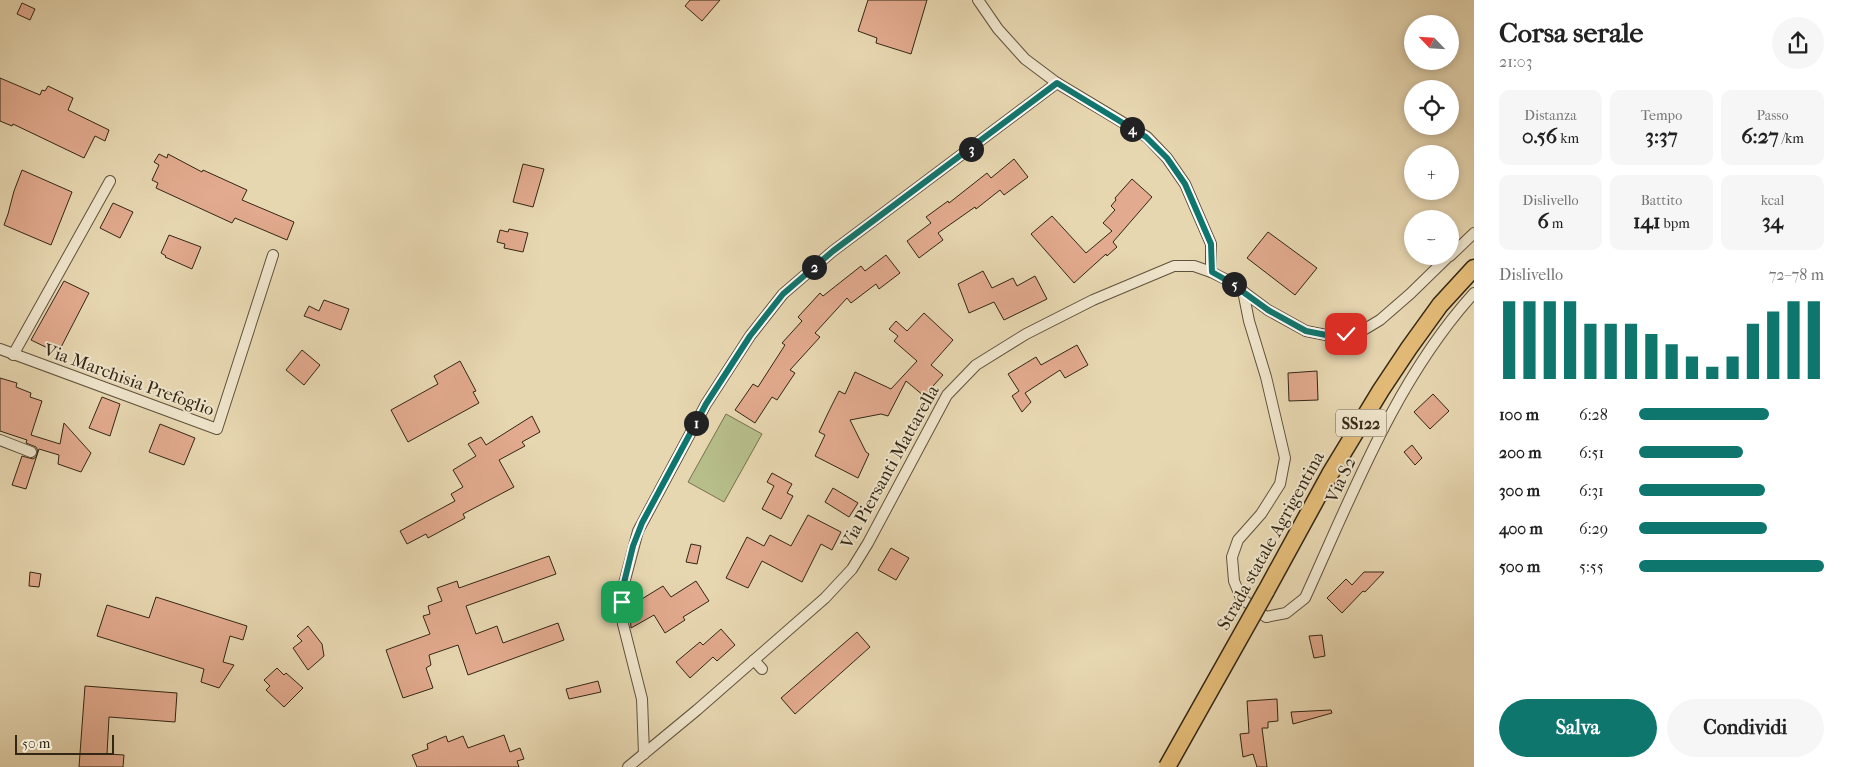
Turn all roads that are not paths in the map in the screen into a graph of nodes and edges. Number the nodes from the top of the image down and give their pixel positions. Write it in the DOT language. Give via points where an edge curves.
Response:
graph roads {
  1 [pos="978,0"];
  2 [pos="1057,83"];
  3 [pos="110,182"];
  4 [pos="1474,233"];
  5 [pos="1459,247"];
  6 [pos="273,255"];
  7 [pos="1441,265"];
  8 [pos="1474,268"];
  9 [pos="1212,272"];
  10 [pos="1243,291"];
  11 [pos="1474,293"];
  12 [pos="0,349"];
  13 [pos="13,355"];
  14 [pos="0,440"];
  15 [pos="31,452"];
  16 [pos="754,660"];
  17 [pos="762,669"];
  18 [pos="644,754"];
  19 [pos="628,767"];
  20 [pos="1167,767"];
  1 -- 2 [label="street" via="1010,44"];
  2 -- 9 [label="street" via="1146,137 1167,158 1185,184 1211,244"];
  2 -- 18 [label="street" via="833,251 783,294 750,336 706,404 638,531 622,591 623,624 642,699"];
  3 -- 13 [label="street"];
  4 -- 5 [label="street, Via Piersanti Mattarella"];
  6 -- 13 [label="street, Via Marchisia Prefoglio" via="217,429"];
  7 -- 10 [label="street, Via Piersanti Mattarella" via="1380,320 1365,329 1346,334 1306,331 1268,310"];
  8 -- 20 [label="main road, Strada statale Agrigentina / SS122, bridge" via="1440,305 1381,390 1330,474"];
  9 -- 10 [label="street, Via Piersanti Mattarella"];
  9 -- 16 [label="street, Via Piersanti Mattarella" via="1194,266 1174,266 1163,270 1068,312 976,365 942,403 852,569 825,598"];
  10 -- 11 [label="street, Via S2" via="1285,458 1280,484 1261,514 1238,540 1232,557 1234,581 1241,598 1266,617 1286,613 1305,598 1384,426 1451,319"];
  12 -- 13 [label="street, Via Marchisia Prefoglio"];
  14 -- 15 [label="street"];
  16 -- 17 [label="street"];
  16 -- 18 [label="street, Via Piersanti Mattarella"];
  18 -- 19 [label="street, Via Piersanti Mattarella"];
}
